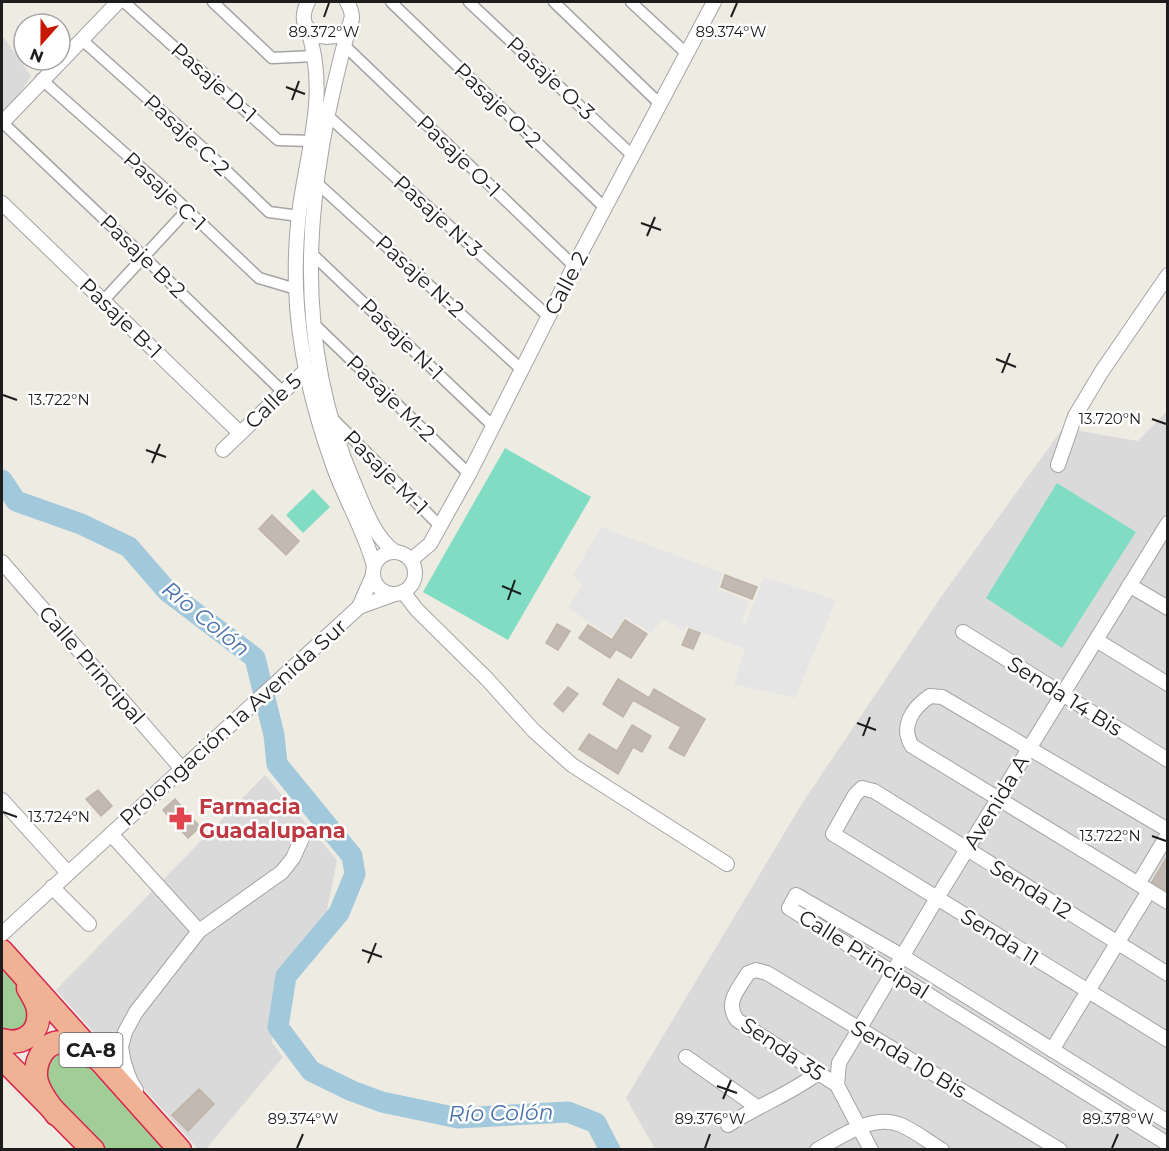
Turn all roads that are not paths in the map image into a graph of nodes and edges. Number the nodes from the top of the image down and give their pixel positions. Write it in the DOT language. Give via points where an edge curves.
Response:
graph roads {
  1 [pos="118,2"];
  2 [pos="124,2"];
  3 [pos="213,2"];
  4 [pos="296,2"];
  5 [pos="391,2"];
  6 [pos="469,2"];
  7 [pos="555,2"];
  8 [pos="631,2"];
  9 [pos="714,2"];
  10 [pos="350,8"];
  11 [pos="306,14"];
  12 [pos="81,39"];
  13 [pos="344,45"];
  14 [pos="686,53"];
  15 [pos="315,56"];
  16 [pos="41,80"];
  17 [pos="659,104"];
  18 [pos="327,115"];
  19 [pos="2,123"];
  20 [pos="313,141"];
  21 [pos="632,155"];
  22 [pos="317,183"];
  23 [pos="2,203"];
  24 [pos="605,208"];
  25 [pos="187,210"];
  26 [pos="299,216"];
  27 [pos="310,252"];
  28 [pos="144,257"];
  29 [pos="574,266"];
  30 [pos="1167,275"];
  31 [pos="296,289"];
  32 [pos="103,301"];
  33 [pos="548,316"];
  34 [pos="312,323"];
  35 [pos="307,369"];
  36 [pos="522,370"];
  37 [pos="283,392"];
  38 [pos="331,417"];
  39 [pos="493,426"];
  40 [pos="240,433"];
  41 [pos="223,450"];
  42 [pos="1058,465"];
  43 [pos="469,474"];
  44 [pos="440,526"];
  45 [pos="1166,531"];
  46 [pos="394,551"];
  47 [pos="411,560"];
  48 [pos="2,562"];
  49 [pos="373,571"];
  50 [pos="1129,585"];
  51 [pos="399,593"];
  52 [pos="359,607"];
  53 [pos="1167,608"];
  54 [pos="963,632"];
  55 [pos="1096,640"];
  56 [pos="1167,684"];
  57 [pos="1062,695"];
  58 [pos="1030,747"];
  59 [pos="1167,760"];
  60 [pos="182,769"];
  61 [pos="862,788"];
  62 [pos="998,798"];
  63 [pos="2,800"];
  64 [pos="1167,832"];
  65 [pos="111,834"];
  66 [pos="303,836"];
  67 [pos="967,850"];
  68 [pos="727,864"];
  69 [pos="68,873"];
  70 [pos="52,887"];
  71 [pos="1144,887"];
  72 [pos="937,898"];
  73 [pos="1167,902"];
  74 [pos="89,924"];
  75 [pos="199,931"];
  76 [pos="2,934"];
  77 [pos="1118,943"];
  78 [pos="2,951"];
  79 [pos="902,956"];
  80 [pos="756,970"];
  81 [pos="19,971"];
  82 [pos="894,971"];
  83 [pos="1167,974"];
  84 [pos="1089,992"];
  85 [pos="858,1029"];
  86 [pos="2,1040"];
  87 [pos="1167,1040"];
  88 [pos="1052,1050"];
  89 [pos="686,1057"];
  90 [pos="2,1058"];
  91 [pos="104,1065"];
  92 [pos="818,1073"];
  93 [pos="837,1085"];
  94 [pos="756,1107"];
  95 [pos="56,1114"];
  96 [pos="1167,1122"];
  97 [pos="158,1125"];
  98 [pos="728,1125"];
  99 [pos="859,1127"];
  100 [pos="1167,1143"];
  101 [pos="93,1149"];
  102 [pos="180,1149"];
  103 [pos="817,1149"];
  104 [pos="871,1149"];
  105 [pos="942,1149"];
  106 [pos="1060,1149"];
  1 -- 12 [label="street"];
  2 -- 20 [label="street, Pasaje D-1" via="278,140"];
  3 -- 15 [label="street" via="272,58"];
  4 -- 11 [label="street"];
  5 -- 24 [label="street, Pasaje O-2"];
  6 -- 21 [label="street, Pasaje O-3"];
  7 -- 17 [label="street"];
  8 -- 14 [label="street"];
  9 -- 14 [label="street, Calle 2"];
  10 -- 11 [label="street" via="342,34 334,38 318,36"];
  10 -- 13 [label="street"];
  11 -- 15 [label="street"];
  12 -- 16 [label="street"];
  12 -- 26 [label="street, Pasaje C-2" via="269,212"];
  13 -- 18 [label="street"];
  13 -- 29 [label="street, Pasaje O-1"];
  14 -- 17 [label="street, Calle 2"];
  15 -- 20 [label="street" via="318,98"];
  16 -- 19 [label="street"];
  16 -- 25 [label="street, Pasaje C-1"];
  17 -- 21 [label="street, Calle 2"];
  18 -- 22 [label="street"];
  18 -- 33 [label="street, Pasaje N-3"];
  19 -- 28 [label="street, Pasaje B-2"];
  20 -- 26 [label="street"];
  21 -- 24 [label="street, Calle 2"];
  22 -- 27 [label="street"];
  22 -- 36 [label="street, Pasaje N-2"];
  23 -- 32 [label="street, Pasaje B-1"];
  24 -- 29 [label="street, Calle 2"];
  25 -- 28 [label="street"];
  25 -- 31 [label="street, Pasaje C-1" via="259,278"];
  26 -- 31 [label="street"];
  27 -- 34 [label="street"];
  27 -- 39 [label="street, Pasaje N-1"];
  28 -- 32 [label="street"];
  28 -- 37 [label="street, Pasaje B-2"];
  29 -- 33 [label="street, Calle 2"];
  30 -- 42 [label="street" via="1075,416"];
  31 -- 35 [label="street"];
  32 -- 40 [label="street, Pasaje B-1"];
  33 -- 36 [label="street, Calle 2"];
  34 -- 38 [label="street"];
  34 -- 43 [label="street, Pasaje M-2"];
  35 -- 37 [label="street, Calle 5"];
  35 -- 49 [label="street" via="333,466 369,548"];
  36 -- 39 [label="street, Calle 2"];
  37 -- 40 [label="street, Calle 5"];
  38 -- 44 [label="street, Pasaje M-1"];
  38 -- 46 [label="street" via="359,494 386,545"];
  39 -- 43 [label="street, Calle 2"];
  40 -- 41 [label="street, Calle 5"];
  43 -- 44 [label="street, Calle 2"];
  44 -- 47 [label="street, Calle 2" via="430,544"];
  45 -- 50 [label="street, Avenida A"];
  46 -- 47 [label="street"];
  46 -- 49 [label="street" via="381,555"];
  47 -- 51 [label="street" via="416,574 410,588"];
  48 -- 60 [label="street, Calle Principal"];
  49 -- 51 [label="street" via="380,589"];
  49 -- 52 [label="street, Prolongación 1a Avenida Sur"];
  50 -- 53 [label="street"];
  50 -- 55 [label="street, Avenida A"];
  51 -- 52 [label="street, Prolongación 1a Avenida Sur"];
  51 -- 68 [label="street" via="572,765"];
  52 -- 60 [label="street, Prolongación 1a Avenida Sur"];
  54 -- 57 [label="street, Senda 14 Bis"];
  55 -- 56 [label="street"];
  55 -- 57 [label="street, Avenida A"];
  57 -- 58 [label="street, Avenida A"];
  57 -- 59 [label="street, Senda 14 Bis"];
  58 -- 62 [label="street, Avenida A"];
  58 -- 62 [label="street" via="942,698 930,696 921,702 906,725 906,736 912,746"];
  58 -- 64 [label="street"];
  60 -- 65 [label="street, Prolongación 1a Avenida Sur"];
  61 -- 67 [label="street, Senda 12" via="874,791"];
  61 -- 72 [label="street, Senda 11" via="833,834"];
  62 -- 67 [label="street, Avenida A"];
  62 -- 71 [label="street"];
  63 -- 69 [label="street"];
  64 -- 71 [label="street"];
  65 -- 69 [label="street, Prolongación 1a Avenida Sur"];
  65 -- 75 [label="street"];
  66 -- 75 [label="street" via="282,872"];
  67 -- 72 [label="street, Avenida A"];
  67 -- 77 [label="street, Senda 12"];
  69 -- 70 [label="street, Prolongación 1a Avenida Sur"];
  70 -- 74 [label="street"];
  70 -- 76 [label="street, Prolongación 1a Avenida Sur"];
  71 -- 73 [label="street"];
  71 -- 77 [label="street"];
  72 -- 79 [label="street, Avenida A"];
  72 -- 84 [label="street, Senda 11"];
  75 -- 97 [label="street" via="136,1012 121,1047 130,1080"];
  77 -- 83 [label="street, Senda 12"];
  77 -- 84 [label="street"];
  78 -- 81 [label="highway, CA-8"];
  79 -- 82 [label="street, Avenida A"];
  79 -- 82 [label="street, Calle Principal" via="796,894 789,908"];
  79 -- 88 [label="street, Calle Principal"];
  80 -- 85 [label="street, Senda 10 Bis"];
  80 -- 92 [label="street, Senda 35" via="748,973 731,1003 731,1012 737,1020"];
  81 -- 86 [label="highway" via="36,1002 37,1023 27,1039"];
  81 -- 91 [label="highway, CA-8"];
  82 -- 85 [label="street, Avenida A"];
  82 -- 100 [label="street, Calle Principal"];
  84 -- 87 [label="street, Senda 11"];
  84 -- 88 [label="street"];
  85 -- 93 [label="street, Avenida A" via="839,1063"];
  85 -- 106 [label="street, Senda 10 Bis"];
  88 -- 96 [label="street, Calle Principal"];
  89 -- 94 [label="street"];
  90 -- 95 [label="highway"];
  91 -- 95 [label="highway" via="66,1043 54,1043 43,1051 37,1062 36,1078"];
  91 -- 97 [label="highway, CA-8"];
  92 -- 93 [label="street, Senda 35"];
  92 -- 94 [label="street"];
  93 -- 99 [label="street"];
  94 -- 98 [label="street"];
  95 -- 101 [label="highway"];
  97 -- 102 [label="highway, CA-8"];
  99 -- 103 [label="street"];
  99 -- 104 [label="street"];
  99 -- 105 [label="street" via="900,1124"];
}
